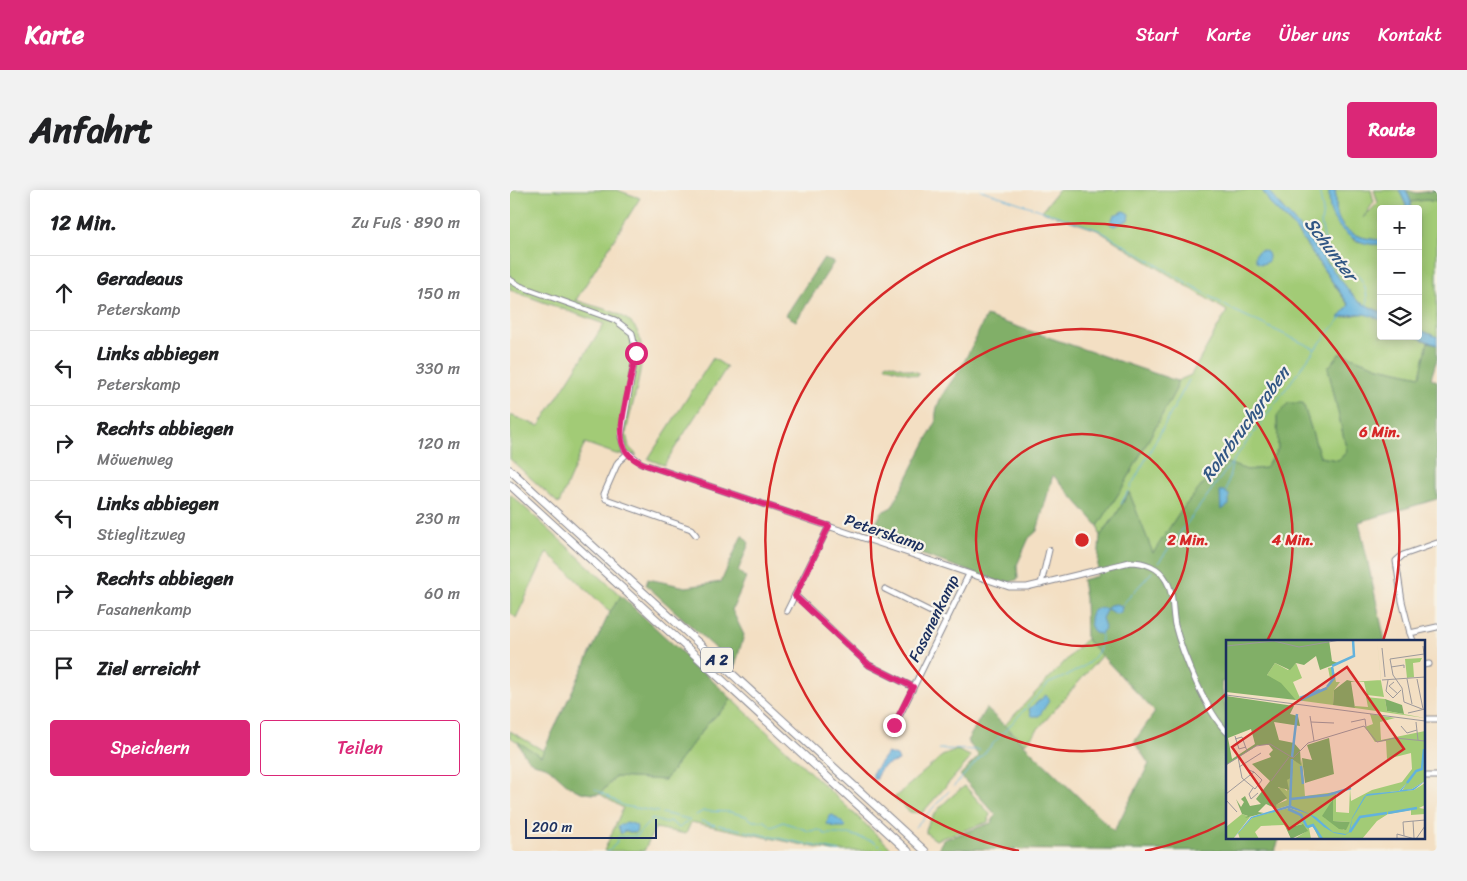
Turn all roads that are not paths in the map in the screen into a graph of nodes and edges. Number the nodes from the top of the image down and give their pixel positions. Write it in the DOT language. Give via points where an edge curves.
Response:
graph roads {
  1 [pos="510,280"];
  2 [pos="628,453"];
  3 [pos="510,470"];
  4 [pos="510,485"];
  5 [pos="829,526"];
  6 [pos="696,535"];
  7 [pos="1437,544"];
  8 [pos="1049,550"];
  9 [pos="969,574"];
  10 [pos="1041,584"];
  11 [pos="885,589"];
  12 [pos="795,596"];
  13 [pos="788,611"];
  14 [pos="947,620"];
  15 [pos="1437,627"];
  16 [pos="1410,633"];
  17 [pos="1413,640"];
  18 [pos="913,687"];
  19 [pos="1424,719"];
  20 [pos="1437,719"];
  21 [pos="894,727"];
  22 [pos="1226,731"];
  23 [pos="1424,776"];
  24 [pos="1437,776"];
  25 [pos="908,851"];
  26 [pos="925,851"];
  1 -- 2 [label="street" via="614,320 632,333 636,353 621,433 622,444"];
  2 -- 5 [label="street, Peterskamp" via="646,465"];
  2 -- 6 [label="street" via="616,465 604,494 606,499 691,529"];
  3 -- 26 [label="highway, A 2"];
  4 -- 25 [label="highway, A 2"];
  5 -- 9 [label="street, Peterskamp"];
  5 -- 12 [label="street"];
  7 -- 16 [label="street" via="1396,561"];
  8 -- 10 [label="street"];
  9 -- 10 [label="street, Peterskamp" via="1015,588"];
  9 -- 14 [label="street, Fasanenkamp"];
  10 -- 22 [label="street, Peterskamp" via="1130,562 1144,563 1158,571 1169,586 1178,633 1194,674 1214,717"];
  11 -- 14 [label="street"];
  12 -- 13 [label="street"];
  12 -- 18 [label="street" via="869,665"];
  14 -- 18 [label="street, Fasanenkamp"];
  15 -- 16 [label="street"];
  16 -- 17 [label="street"];
  18 -- 21 [label="street, Fasanenkamp"];
  19 -- 20 [label="street"];
  23 -- 24 [label="street"];
}
